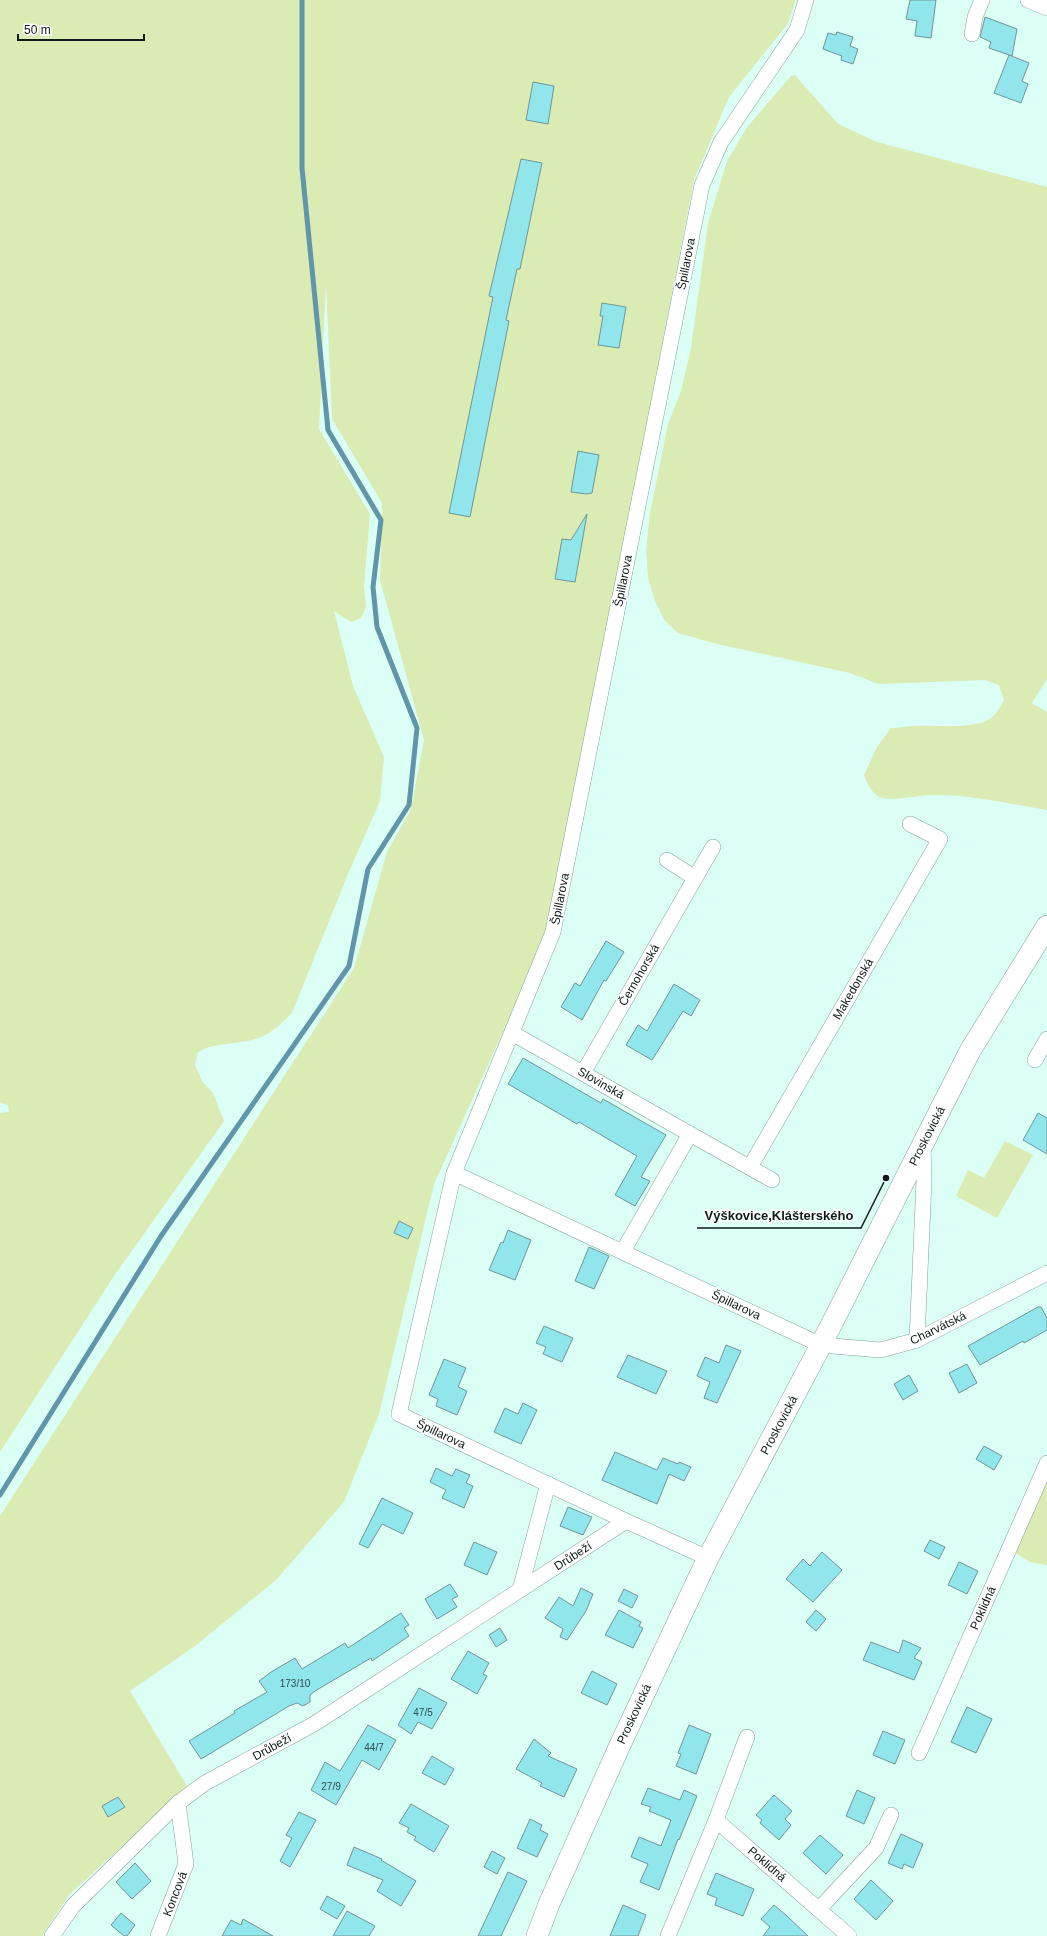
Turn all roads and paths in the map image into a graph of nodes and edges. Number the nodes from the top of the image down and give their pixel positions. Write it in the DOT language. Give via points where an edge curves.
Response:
graph roads {
  1 [pos="806,0"];
  2 [pos="982,0"];
  3 [pos="1028,0"];
  4 [pos="1047,8"];
  5 [pos="972,34"];
  6 [pos="910,824"];
  7 [pos="713,847"];
  8 [pos="667,860"];
  9 [pos="695,878"];
  10 [pos="1047,926"];
  11 [pos="512,1033"];
  12 [pos="1047,1039"];
  13 [pos="1035,1060"];
  14 [pos="583,1073"];
  15 [pos="690,1134"];
  16 [pos="923,1144"];
  17 [pos="750,1167"];
  18 [pos="454,1173"];
  19 [pos="772,1180"];
  20 [pos="622,1251"];
  21 [pos="1047,1273"];
  22 [pos="918,1340"];
  23 [pos="821,1345"];
  24 [pos="1047,1463"];
  25 [pos="548,1484"];
  26 [pos="626,1521"];
  27 [pos="708,1558"];
  28 [pos="520,1590"];
  29 [pos="747,1737"];
  30 [pos="919,1753"];
  31 [pos="178,1803"];
  32 [pos="891,1815"];
  33 [pos="716,1820"];
  34 [pos="819,1909"];
  35 [pos="52,1936"];
  36 [pos="158,1936"];
  37 [pos="537,1936"];
  38 [pos="668,1936"];
  39 [pos="849,1936"];
  1 -- 11 [label="street, Špillarova" via="797,30 721,142 702,185 553,932"];
  2 -- 5 [label="street"];
  3 -- 4 [label="street"];
  6 -- 17 [label="street, Makedonská" via="940,839"];
  7 -- 9 [label="street, Černohorská"];
  8 -- 9 [label="street"];
  9 -- 14 [label="street, Černohorská"];
  10 -- 16 [label="street, Proskovická" via="970,1051"];
  11 -- 14 [label="street, Slovinská"];
  11 -- 18 [label="street, Špillarova"];
  12 -- 13 [label="street"];
  14 -- 15 [label="street, Slovinská"];
  15 -- 17 [label="street, Slovinská"];
  15 -- 20 [label="street"];
  16 -- 22 [label="street"];
  16 -- 23 [label="street, Proskovická"];
  17 -- 19 [label="street, Slovinská"];
  18 -- 20 [label="street, Špillarova"];
  18 -- 25 [label="street, Špillarova" via="399,1414"];
  20 -- 23 [label="street, Špillarova"];
  21 -- 22 [label="street, Charvátská"];
  22 -- 23 [label="street, Charvátská" via="881,1350"];
  23 -- 27 [label="street, Proskovická"];
  24 -- 30 [label="street, Poklidná"];
  25 -- 26 [label="street, Špillarova"];
  25 -- 28 [label="street"];
  26 -- 27 [label="street, Špillarova"];
  26 -- 28 [label="street, Drůbeží"];
  27 -- 37 [label="street, Proskovická" via="620,1745"];
  28 -- 31 [label="street, Drůbeží" via="314,1724 205,1783"];
  29 -- 33 [label="street"];
  31 -- 35 [label="street, Drůbeží" via="73,1906"];
  31 -- 36 [label="street, Koncová" via="186,1864"];
  32 -- 34 [label="street" via="876,1848"];
  33 -- 34 [label="street, Poklidná"];
  33 -- 38 [label="street"];
  34 -- 39 [label="street, Poklidná"];
}
